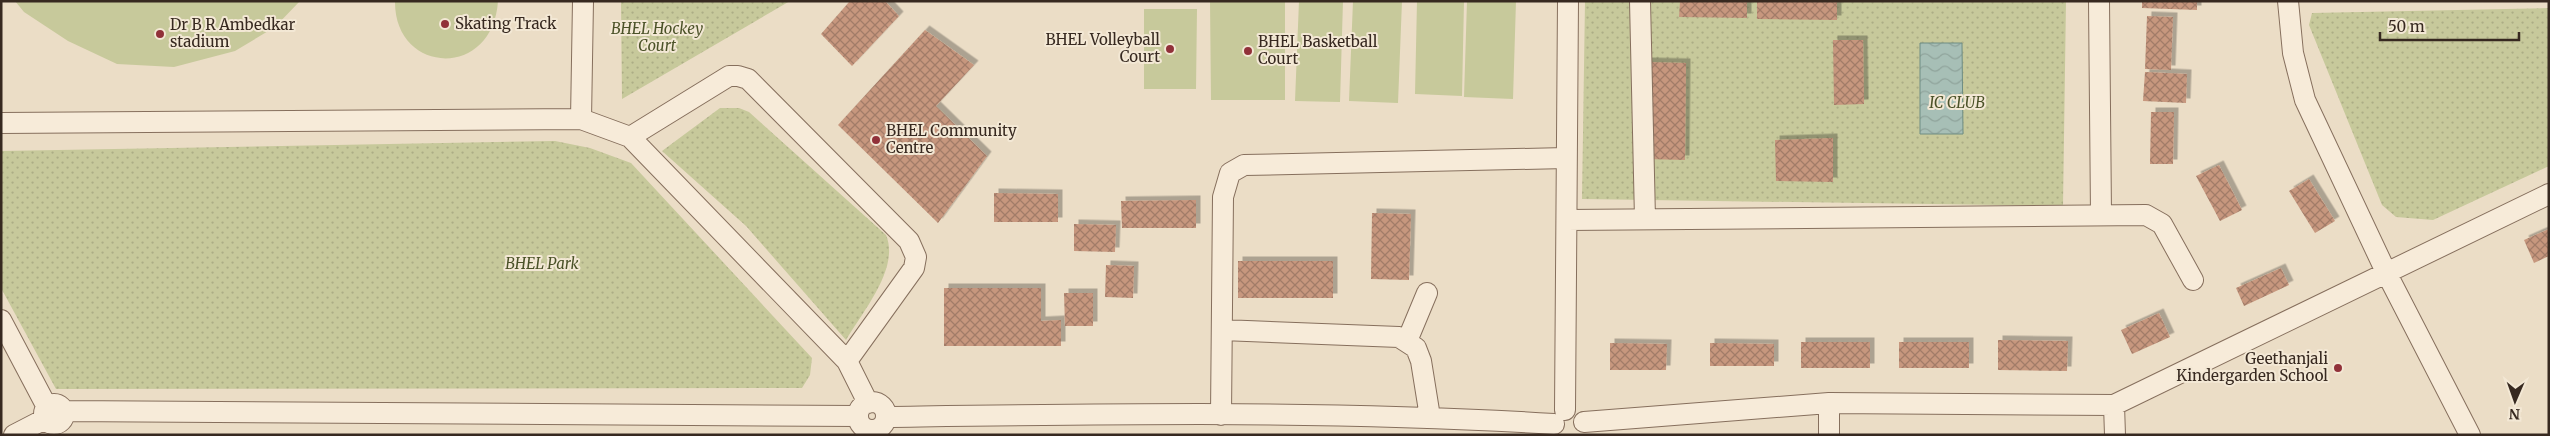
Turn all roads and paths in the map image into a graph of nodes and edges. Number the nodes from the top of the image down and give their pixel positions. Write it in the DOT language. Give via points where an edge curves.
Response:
graph roads {
  1 [pos="582,1"];
  2 [pos="1568,1"];
  3 [pos="1640,1"];
  4 [pos="2099,1"];
  5 [pos="2288,1"];
  6 [pos="581,119"];
  7 [pos="1,123"];
  8 [pos="630,137"];
  9 [pos="1566,158"];
  10 [pos="2549,194"];
  11 [pos="2101,214"];
  12 [pos="1645,219"];
  13 [pos="1567,220"];
  14 [pos="2386,272"];
  15 [pos="2193,280"];
  16 [pos="1427,293"];
  17 [pos="1,320"];
  18 [pos="1222,330"];
  19 [pos="1407,341"];
  20 [pos="847,360"];
  21 [pos="1829,403"];
  22 [pos="2114,405"];
  23 [pos="863,410"];
  24 [pos="1221,415"];
  25 [pos="1430,416"];
  26 [pos="55,419"];
  27 [pos="1559,423"];
  28 [pos="1642,426"];
  29 [pos="878,427"];
  30 [pos="1581,428"];
  31 [pos="14,435"];
  32 [pos="1829,435"];
  33 [pos="2115,435"];
  34 [pos="2470,435"];
  1 -- 6 [label="street"];
  2 -- 9 [label="street"];
  3 -- 12 [label="street"];
  4 -- 11 [label="street"];
  5 -- 14 [label="street" via="2293,53 2305,100"];
  6 -- 7 [label="street"];
  6 -- 8 [label="street"];
  8 -- 20 [label="street"];
  8 -- 20 [label="street" via="729,76 748,79 910,241 916,257 914,268"];
  9 -- 13 [label="street"];
  9 -- 18 [label="street" via="1244,165 1230,173 1223,197"];
  10 -- 14 [label="street"];
  11 -- 12 [label="street"];
  11 -- 15 [label="street" via="2146,215 2162,224"];
  12 -- 13 [label="street"];
  13 -- 27 [label="street"];
  14 -- 22 [label="street"];
  14 -- 34 [label="street"];
  16 -- 19 [label="street"];
  17 -- 26 [label="street"];
  18 -- 19 [label="street" via="1387,336"];
  18 -- 24 [label="street"];
  19 -- 25 [label="street" via="1416,348 1421,361"];
  20 -- 23 [label="street"];
  21 -- 22 [label="street"];
  21 -- 28 [label="street"];
  21 -- 32 [label="street"];
  22 -- 33 [label="street"];
  23 -- 26 [label="street"];
  23 -- 29 [label="street" via="861,425"];
  24 -- 25 [label="street"];
  24 -- 29 [label="street"];
  25 -- 27 [label="street"];
  26 -- 31 [label="street"];
  27 -- 30 [label="street" via="1579,413"];
  28 -- 30 [label="street"];
}
